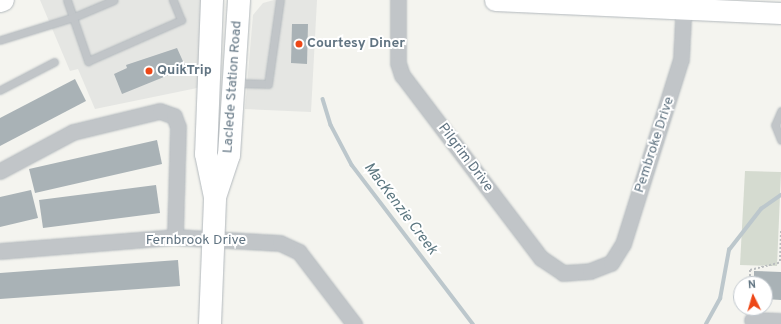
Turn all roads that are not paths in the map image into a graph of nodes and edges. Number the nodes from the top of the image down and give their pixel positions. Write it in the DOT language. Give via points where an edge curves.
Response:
graph roads {
  1 [pos="3,0"];
  2 [pos="67,0"];
  3 [pos="114,0"];
  4 [pos="173,0"];
  5 [pos="212,0"];
  6 [pos="239,0"];
  7 [pos="280,0"];
  8 [pos="398,0"];
  9 [pos="507,0"];
  10 [pos="0,1"];
  11 [pos="684,4"];
  12 [pos="781,13"];
  13 [pos="74,17"];
  14 [pos="0,40"];
  15 [pos="54,62"];
  16 [pos="235,82"];
  17 [pos="0,90"];
  18 [pos="781,111"];
  19 [pos="781,140"];
  20 [pos="0,171"];
  21 [pos="216,197"];
  22 [pos="175,238"];
  23 [pos="213,238"];
  24 [pos="0,251"];
  25 [pos="590,271"];
  26 [pos="752,320"];
  27 [pos="781,321"];
  28 [pos="210,324"];
  29 [pos="354,324"];
  1 -- 10 [label="main road"];
  2 -- 13 [label="lane"];
  3 -- 13 [label="lane"];
  4 -- 13 [label="lane" via="181,20 88,61"];
  5 -- 21 [label="main road, Laclede Station Road" via="206,154"];
  6 -- 16 [label="main road, Laclede Station Road"];
  7 -- 16 [label="lane" via="268,84"];
  8 -- 25 [label="street, Pilgrim Drive" via="398,63 402,75 541,258 563,273"];
  9 -- 11 [label="street"];
  11 -- 12 [label="street"];
  11 -- 25 [label="street, Pembroke Drive" via="681,59 624,244 611,263"];
  13 -- 14 [label="lane"];
  15 -- 17 [label="lane"];
  16 -- 21 [label="main road, Laclede Station Road" via="229,155"];
  18 -- 19 [label="lane" via="775,125"];
  20 -- 22 [label="street" via="73,132 160,111 174,116 178,126"];
  21 -- 23 [label="main road, Laclede Station Road"];
  22 -- 23 [label="street, Fernbrook Drive"];
  22 -- 24 [label="street, Fernbrook Drive"];
  23 -- 28 [label="main road, Laclede Station Road"];
  23 -- 29 [label="street, Fernbrook Drive" via="280,243 300,252"];
  26 -- 27 [label="street"];
}
